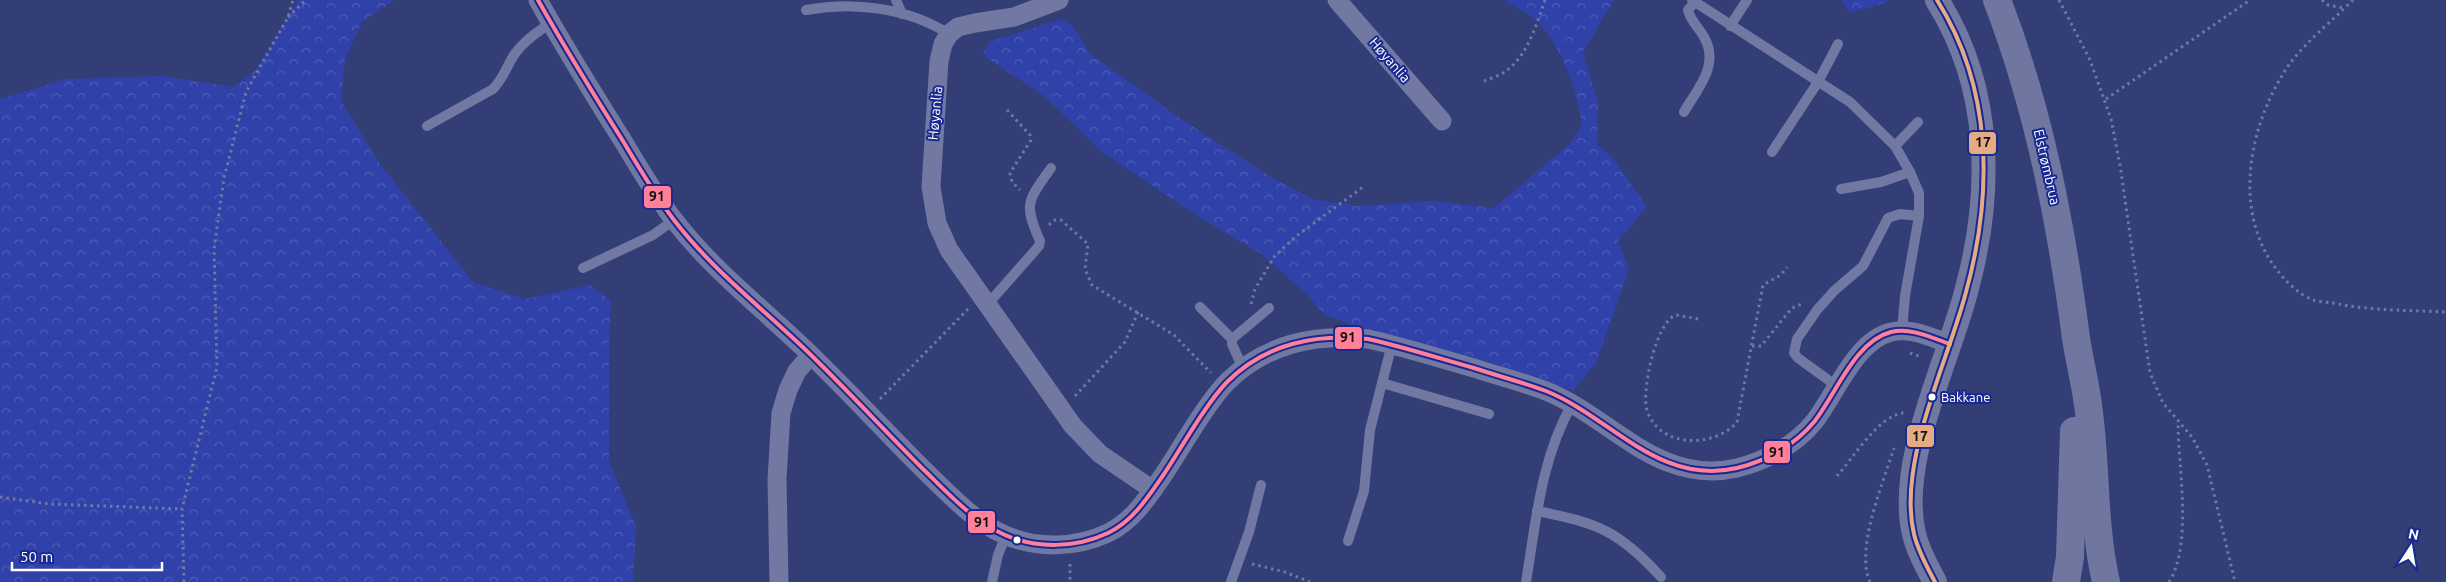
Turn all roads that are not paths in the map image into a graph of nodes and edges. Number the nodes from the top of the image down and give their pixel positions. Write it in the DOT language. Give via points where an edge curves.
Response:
graph roads {
  1 [pos="538,0"];
  2 [pos="896,0"];
  3 [pos="1059,0"];
  4 [pos="1337,0"];
  5 [pos="1747,0"];
  6 [pos="1937,0"];
  7 [pos="1997,0"];
  8 [pos="1693,2"];
  9 [pos="806,10"];
  10 [pos="902,14"];
  11 [pos="551,23"];
  12 [pos="1730,26"];
  13 [pos="950,34"];
  14 [pos="1838,44"];
  15 [pos="1818,82"];
  16 [pos="1684,112"];
  17 [pos="1442,121"];
  18 [pos="1918,122"];
  19 [pos="427,126"];
  20 [pos="1895,146"];
  21 [pos="1772,152"];
  22 [pos="1051,168"];
  23 [pos="1910,172"];
  24 [pos="1841,189"];
  25 [pos="1919,216"];
  26 [pos="674,220"];
  27 [pos="583,268"];
  28 [pos="984,301"];
  29 [pos="1200,307"];
  30 [pos="1269,308"];
  31 [pos="1902,331"];
  32 [pos="1232,339"];
  33 [pos="2076,339"];
  34 [pos="1392,344"];
  35 [pos="1950,344"];
  36 [pos="811,355"];
  37 [pos="1243,369"];
  38 [pos="1382,383"];
  39 [pos="1838,387"];
  40 [pos="1572,404"];
  41 [pos="1489,414"];
  42 [pos="1260,485"];
  43 [pos="1153,490"];
  44 [pos="1537,511"];
  45 [pos="1006,535"];
  46 [pos="1348,541"];
  47 [pos="1661,577"];
  48 [pos="779,582"];
  49 [pos="992,582"];
  50 [pos="1232,582"];
  51 [pos="1526,582"];
  52 [pos="1935,582"];
  53 [pos="2066,582"];
  54 [pos="2106,582"];
  1 -- 11 [label="street"];
  2 -- 10 [label="lane"];
  3 -- 13 [label="street" via="1014,18 958,27"];
  4 -- 17 [label="street, Høyanlia"];
  5 -- 12 [label="lane"];
  6 -- 35 [label="street" via="1958,37 1976,92 1984,134 1986,172 1977,248"];
  7 -- 33 [label="main road, Elstrømbrua" via="2016,50 2044,149"];
  8 -- 12 [label="lane"];
  8 -- 16 [label="lane" via="1689,15 1711,51 1711,62 1709,71"];
  9 -- 10 [label="lane" via="841,6"];
  10 -- 13 [label="lane" via="935,25"];
  11 -- 19 [label="lane" via="524,42 493,89"];
  11 -- 26 [label="street"];
  12 -- 15 [label="lane"];
  13 -- 28 [label="street, Høyanlia" via="939,61 931,187 937,223 949,250"];
  14 -- 15 [label="lane"];
  15 -- 20 [label="lane" via="1850,102"];
  15 -- 21 [label="lane"];
  18 -- 20 [label="lane"];
  20 -- 23 [label="lane"];
  22 -- 28 [label="lane" via="1029,201 1029,211 1040,241 1035,253"];
  23 -- 24 [label="lane" via="1882,182"];
  23 -- 25 [label="lane" via="1919,194"];
  25 -- 31 [label="lane"];
  25 -- 39 [label="lane" via="1900,214 1888,218 1863,266 1834,291 1796,339 1794,353"];
  26 -- 27 [label="lane" via="653,235"];
  26 -- 36 [label="street" via="722,272"];
  28 -- 43 [label="street, Høyanlia" via="1073,426 1100,454"];
  29 -- 32 [label="lane"];
  30 -- 32 [label="lane"];
  31 -- 35 [label="street"];
  31 -- 39 [label="street" via="1892,332 1868,345"];
  32 -- 37 [label="lane"];
  33 -- 53 [label="main road, Elstrømbrua" via="2071,539"];
  33 -- 54 [label="main road, Elstrømbrua" via="2088,399 2096,513"];
  34 -- 37 [label="street" via="1345,336 1311,339 1284,346"];
  34 -- 38 [label="lane"];
  34 -- 40 [label="street" via="1518,382"];
  35 -- 52 [label="street" via="1925,421 1912,482 1914,534 1923,561"];
  36 -- 45 [label="street" via="949,494 988,526"];
  36 -- 48 [label="street" via="797,372 781,413"];
  37 -- 43 [label="street" via="1226,383"];
  38 -- 41 [label="lane"];
  38 -- 46 [label="lane" via="1370,430 1364,491"];
  39 -- 40 [label="street" via="1814,421 1788,445 1754,463 1718,470 1681,467 1660,460"];
  40 -- 44 [label="lane" via="1549,458"];
  42 -- 50 [label="lane" via="1255,513"];
  43 -- 45 [label="street" via="1143,505 1121,525 1090,540 1046,545"];
  44 -- 47 [label="lane" via="1579,519 1602,528 1637,551"];
  44 -- 51 [label="lane"];
  45 -- 49 [label="lane"];
}
